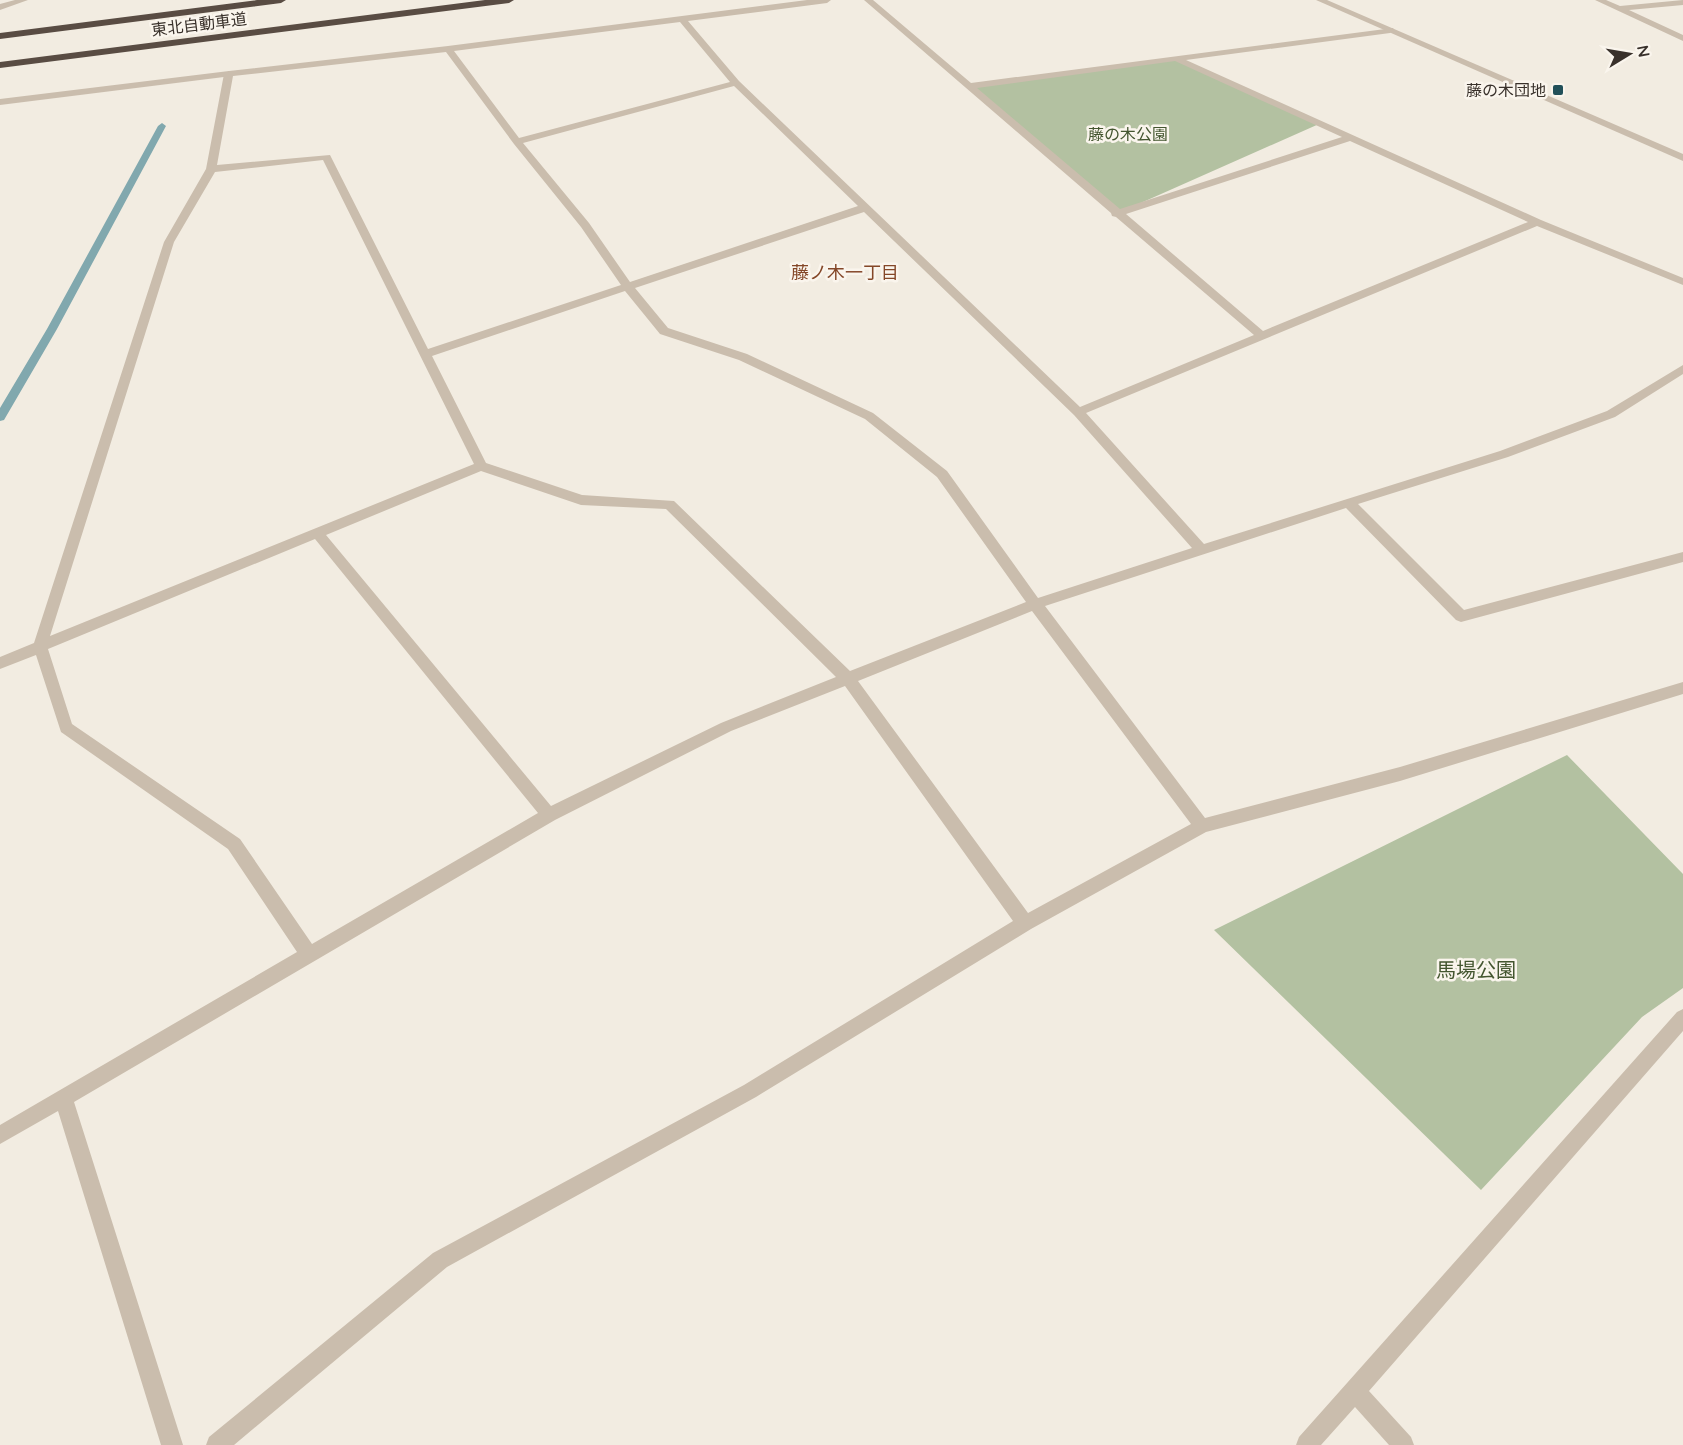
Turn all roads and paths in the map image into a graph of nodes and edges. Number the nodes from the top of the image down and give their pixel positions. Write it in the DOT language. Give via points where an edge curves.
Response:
graph roads {
  1 [pos="24,0"];
  2 [pos="281,0"];
  3 [pos="509,0"];
  4 [pos="827,0"];
  5 [pos="868,0"];
  6 [pos="1320,0"];
  7 [pos="1599,0"];
  8 [pos="1683,2"];
  9 [pos="0,7"];
  10 [pos="1618,9"];
  11 [pos="683,20"];
  12 [pos="1390,30"];
  13 [pos="0,36"];
  14 [pos="1683,38"];
  15 [pos="448,49"];
  16 [pos="1177,59"];
  17 [pos="0,65"];
  18 [pos="229,74"];
  19 [pos="736,83"];
  20 [pos="971,86"];
  21 [pos="0,102"];
  22 [pos="1349,138"];
  23 [pos="517,142"];
  24 [pos="1683,158"];
  25 [pos="211,169"];
  26 [pos="864,208"];
  27 [pos="1116,214"];
  28 [pos="1538,222"];
  29 [pos="1683,282"];
  30 [pos="627,286"];
  31 [pos="1261,335"];
  32 [pos="425,354"];
  33 [pos="1683,369"];
  34 [pos="1078,412"];
  35 [pos="481,466"];
  36 [pos="1348,502"];
  37 [pos="318,534"];
  38 [pos="1201,549"];
  39 [pos="1683,557"];
  40 [pos="1035,604"];
  41 [pos="40,646"];
  42 [pos="0,663"];
  43 [pos="848,679"];
  44 [pos="1683,688"];
  45 [pos="549,815"];
  46 [pos="1202,826"];
  47 [pos="1025,923"];
  48 [pos="309,955"];
  49 [pos="1682,1020"];
  50 [pos="63,1098"];
  51 [pos="0,1134"];
  52 [pos="1355,1390"];
  53 [pos="172,1445"];
  54 [pos="217,1445"];
  55 [pos="1307,1445"];
  56 [pos="1403,1445"];
  1 -- 9 [label="street"];
  2 -- 13 [label="highway, 東北自動車道"];
  3 -- 17 [label="highway, 東北自動車道"];
  4 -- 11 [label="street"];
  5 -- 20 [label="street"];
  6 -- 12 [label="street"];
  7 -- 10 [label="street"];
  8 -- 10 [label="street"];
  10 -- 14 [label="street"];
  11 -- 15 [label="street"];
  11 -- 19 [label="street"];
  12 -- 16 [label="street"];
  12 -- 24 [label="street"];
  15 -- 18 [label="street"];
  15 -- 23 [label="street"];
  16 -- 20 [label="street"];
  16 -- 22 [label="street"];
  18 -- 21 [label="street"];
  18 -- 25 [label="street"];
  19 -- 23 [label="street"];
  19 -- 26 [label="street"];
  20 -- 27 [label="street"];
  22 -- 27 [label="street"];
  22 -- 28 [label="street"];
  23 -- 30 [label="street" via="585,225"];
  25 -- 32 [label="street" via="326,157"];
  25 -- 41 [label="street" via="169,242"];
  26 -- 30 [label="street"];
  26 -- 34 [label="street"];
  27 -- 31 [label="street"];
  28 -- 29 [label="street"];
  28 -- 31 [label="street"];
  30 -- 32 [label="street"];
  30 -- 40 [label="street" via="664,331 743,357 869,416 942,474"];
  31 -- 34 [label="street"];
  32 -- 35 [label="street"];
  33 -- 36 [label="street" via="1611,414 1504,454"];
  34 -- 38 [label="street"];
  35 -- 37 [label="street"];
  35 -- 43 [label="street" via="581,500 669,504"];
  36 -- 38 [label="street"];
  36 -- 39 [label="street" via="1461,616"];
  37 -- 41 [label="street"];
  37 -- 45 [label="street"];
  38 -- 40 [label="street"];
  40 -- 43 [label="street"];
  40 -- 46 [label="street"];
  41 -- 42 [label="street"];
  41 -- 48 [label="street" via="66,728 234,844"];
  43 -- 45 [label="street" via="726,727"];
  43 -- 47 [label="street"];
  44 -- 46 [label="street" via="1400,774"];
  45 -- 48 [label="street"];
  46 -- 47 [label="street"];
  47 -- 54 [label="street" via="750,1091 440,1260"];
  48 -- 50 [label="street"];
  49 -- 52 [label="street"];
  50 -- 51 [label="street"];
  50 -- 53 [label="street"];
  52 -- 55 [label="street"];
  52 -- 56 [label="street"];
}
